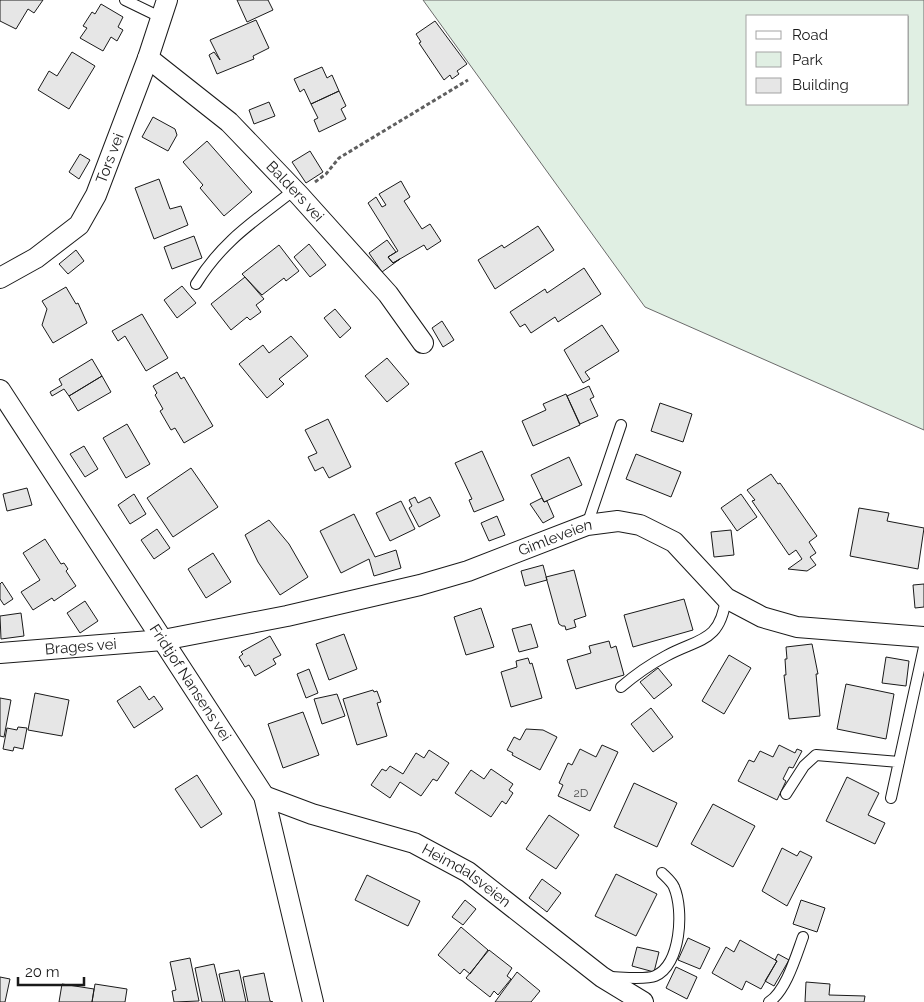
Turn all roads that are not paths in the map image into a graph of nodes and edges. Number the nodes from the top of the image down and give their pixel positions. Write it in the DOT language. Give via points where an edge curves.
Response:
graph roads {
  1 [pos="125,0"];
  2 [pos="163,8"];
  3 [pos="148,58"];
  4 [pos="297,192"];
  5 [pos="0,278"];
  6 [pos="196,284"];
  7 [pos="423,343"];
  8 [pos="0,390"];
  9 [pos="621,425"];
  10 [pos="587,525"];
  11 [pos="726,598"];
  12 [pos="924,637"];
  13 [pos="163,640"];
  14 [pos="924,647"];
  15 [pos="0,653"];
  16 [pos="621,687"];
  17 [pos="899,762"];
  18 [pos="786,794"];
  19 [pos="264,796"];
  20 [pos="891,798"];
  21 [pos="662,872"];
  22 [pos="803,937"];
  23 [pos="602,977"];
  24 [pos="313,1002"];
  25 [pos="643,1002"];
  26 [pos="769,1002"];
  1 -- 2 [label="lane"];
  2 -- 3 [label="street, Tors vei"];
  3 -- 4 [label="street, Balders vei" via="229,122"];
  3 -- 5 [label="street, Tors vei" via="96,195 79,225 36,258"];
  4 -- 6 [label="lane" via="227,242"];
  4 -- 7 [label="street, Balders vei" via="388,294"];
  8 -- 13 [label="street, Fridtjof Nansens vei"];
  9 -- 10 [label="lane"];
  10 -- 11 [label="street, Gimleveien" via="618,521 640,525 674,542"];
  10 -- 13 [label="street, Gimleveien" via="468,571 420,585"];
  11 -- 12 [label="street, Gimleveien" via="781,624"];
  11 -- 16 [label="lane" via="721,622 707,638 642,669"];
  13 -- 15 [label="street, Brages vei"];
  13 -- 19 [label="street, Fridtjof Nansens vei"];
  14 -- 17 [label="lane"];
  17 -- 18 [label="lane" via="816,754"];
  17 -- 20 [label="lane"];
  19 -- 23 [label="street, Heimdalsveien" via="312,814 414,843 468,872"];
  19 -- 24 [label="street, Fridtjof Nansens vei"];
  21 -- 23 [label="lane" via="674,885 681,921 666,967 654,977"];
  22 -- 26 [label="lane" via="790,972 775,998"];
  23 -- 25 [label="street, Heimdalsveien"];
}
